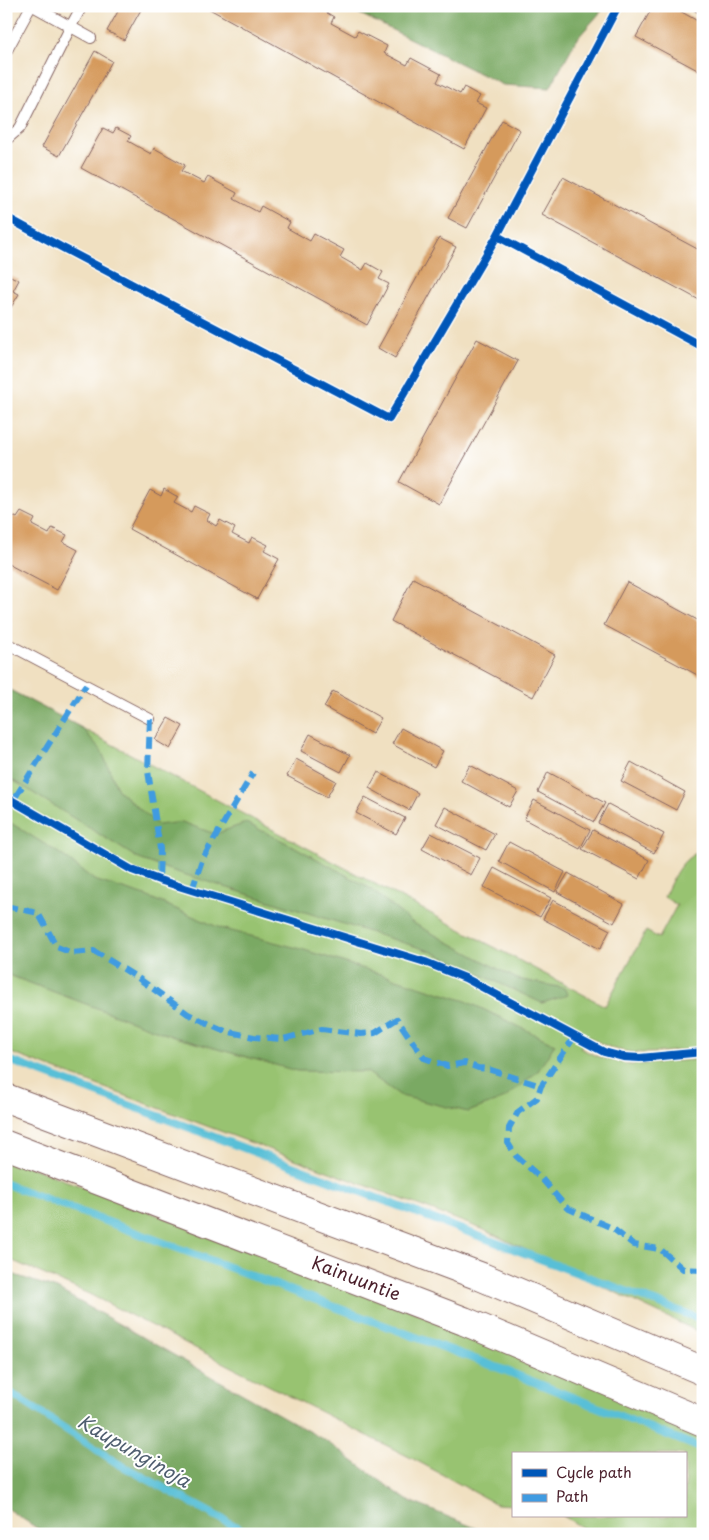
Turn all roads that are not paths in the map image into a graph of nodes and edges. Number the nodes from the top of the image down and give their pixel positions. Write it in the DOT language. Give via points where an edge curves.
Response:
graph roads {
  1 [pos="32,6"];
  2 [pos="82,6"];
  3 [pos="698,6"];
  4 [pos="703,9"];
  5 [pos="71,26"];
  6 [pos="91,38"];
  7 [pos="6,52"];
  8 [pos="6,140"];
  9 [pos="6,643"];
  10 [pos="150,718"];
  11 [pos="6,1098"];
  12 [pos="6,1145"];
  13 [pos="703,1371"];
  14 [pos="703,1422"];
  1 -- 5 [label="lane"];
  1 -- 7 [label="lane"];
  2 -- 5 [label="lane"];
  3 -- 4 [label="lane"];
  5 -- 6 [label="lane"];
  5 -- 8 [label="lane" via="20,128"];
  9 -- 10 [label="lane"];
  11 -- 13 [label="highway" via="482,1277"];
  12 -- 14 [label="highway, Kainuuntie" via="464,1321"];
}
